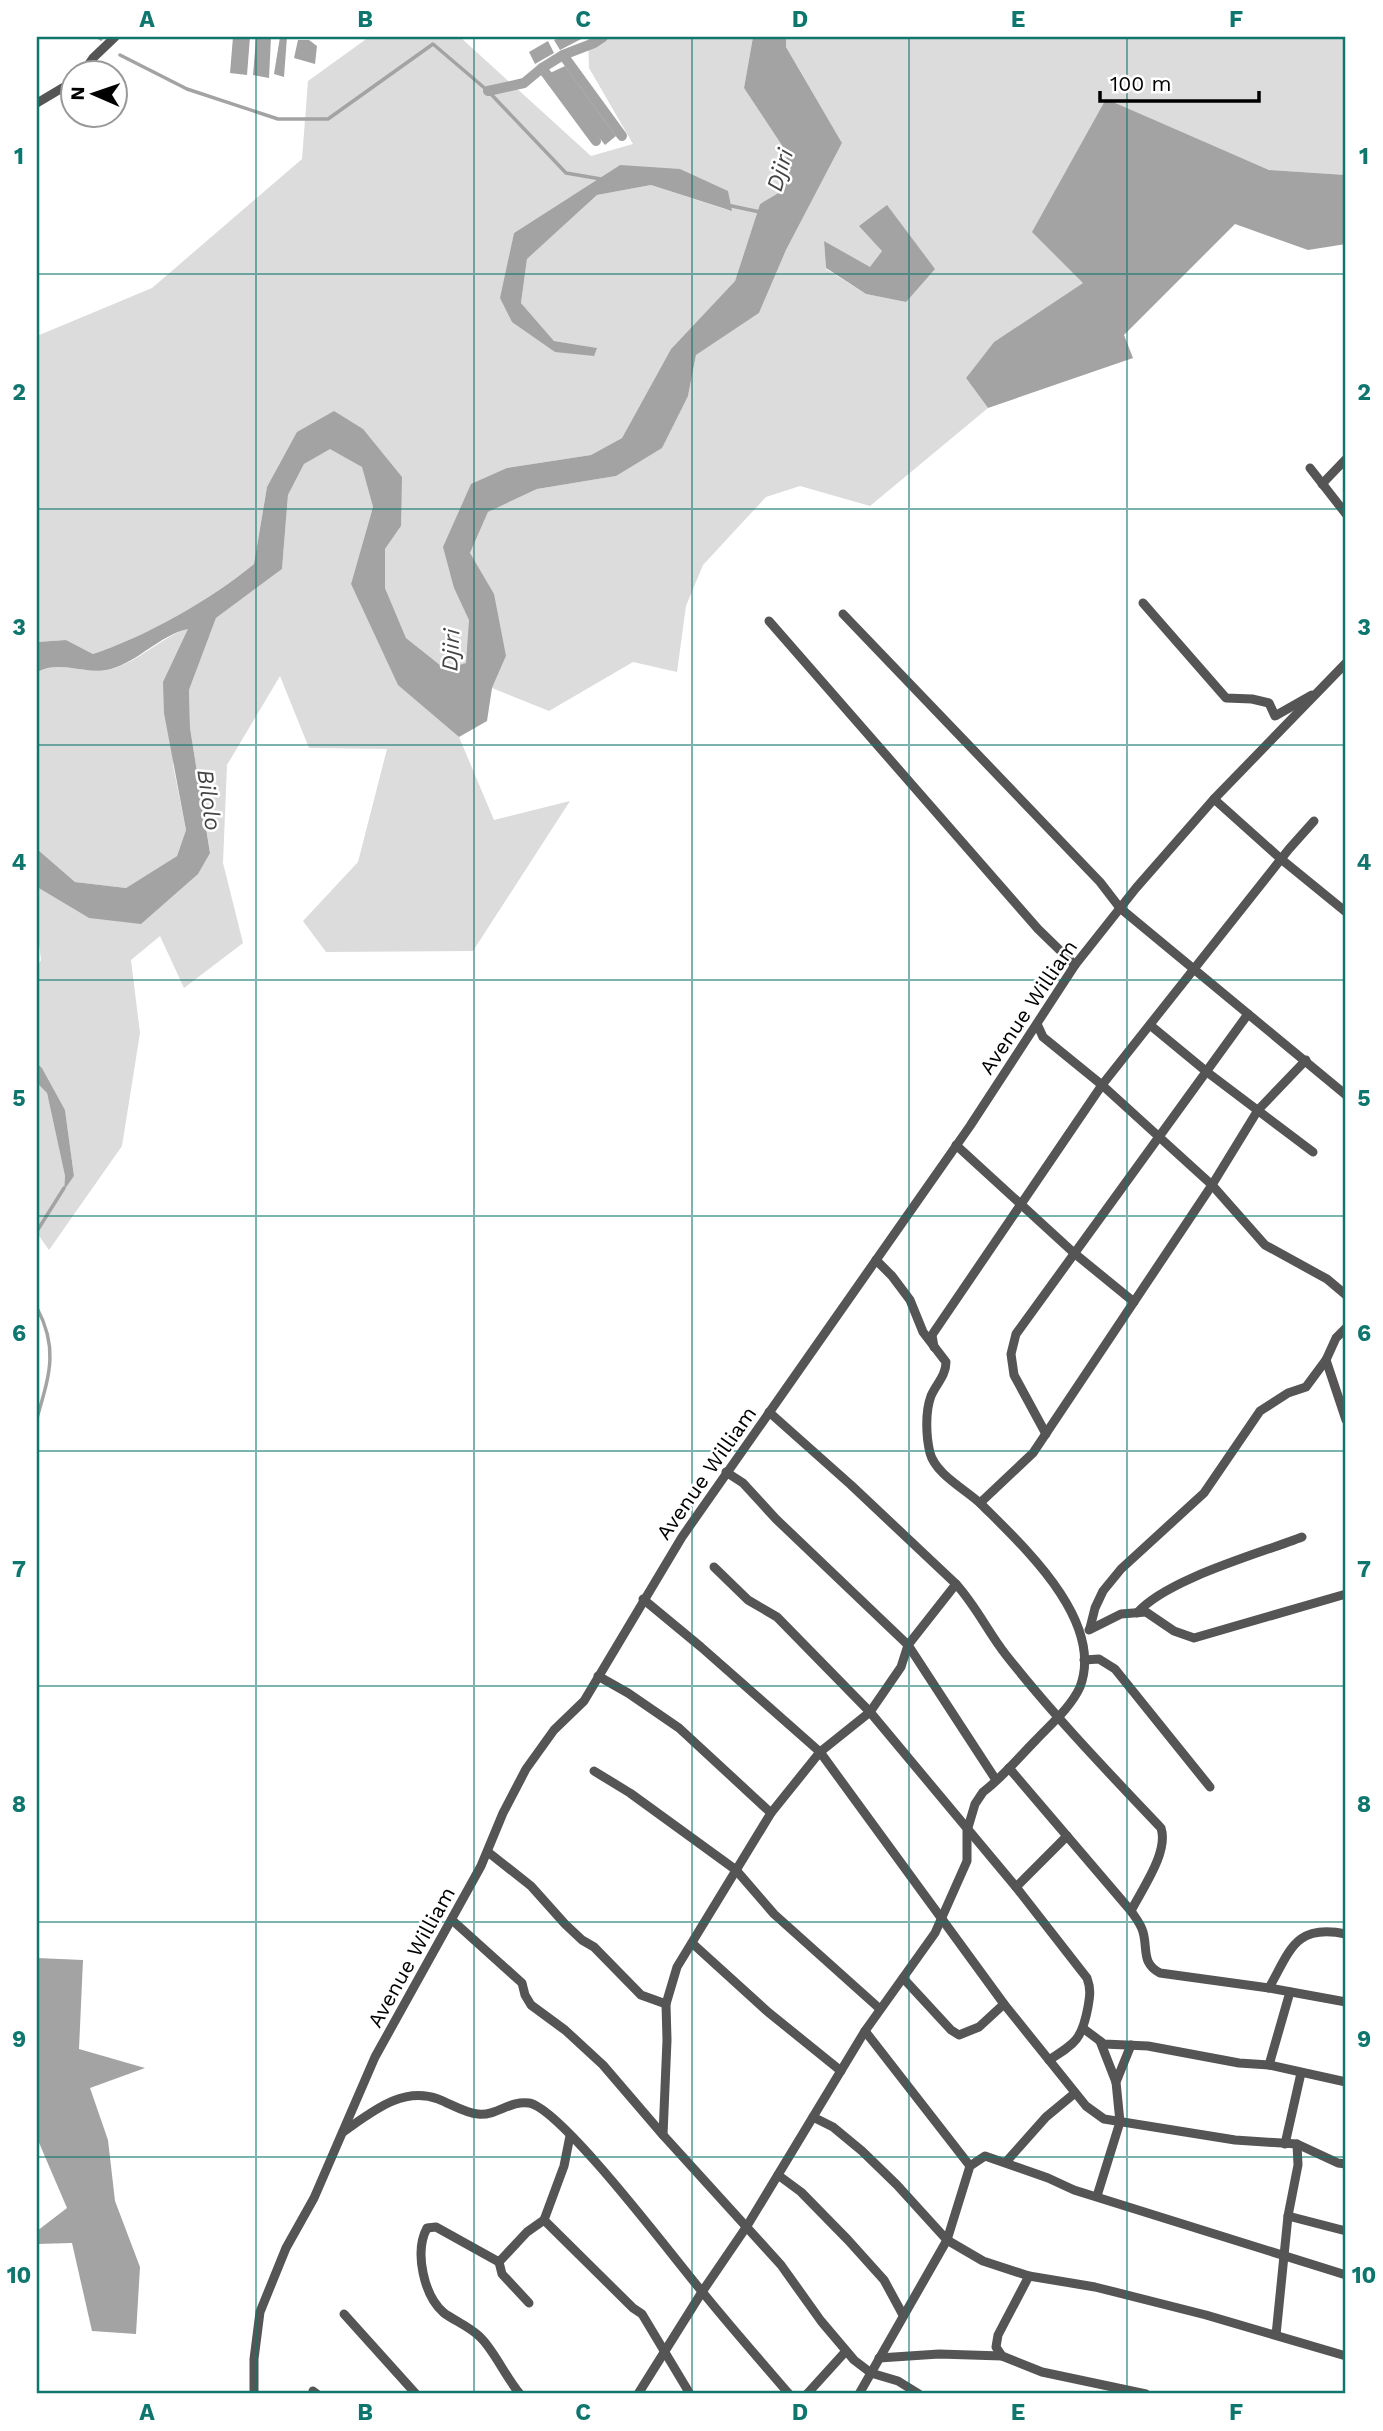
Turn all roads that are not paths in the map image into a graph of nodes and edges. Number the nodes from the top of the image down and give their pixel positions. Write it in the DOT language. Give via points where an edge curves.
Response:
graph roads {
  1 [pos="115,37"];
  2 [pos="92,60"];
  3 [pos="60,89"];
  4 [pos="37,103"];
  5 [pos="1346,459"];
  6 [pos="1310,468"];
  7 [pos="1322,484"];
  8 [pos="1346,514"];
  9 [pos="1143,603"];
  10 [pos="843,614"];
  11 [pos="769,621"];
  12 [pos="1346,663"];
  13 [pos="1319,691"];
  14 [pos="1214,799"];
  15 [pos="1314,821"];
  16 [pos="1281,859"];
  17 [pos="1344,907"];
  18 [pos="1120,908"];
  19 [pos="1075,965"];
  20 [pos="1196,968"];
  21 [pos="1248,1014"];
  22 [pos="1037,1024"];
  23 [pos="1150,1026"];
  24 [pos="1306,1060"];
  25 [pos="1207,1072"];
  26 [pos="1102,1085"];
  27 [pos="1346,1095"];
  28 [pos="1258,1110"];
  29 [pos="1159,1138"];
  30 [pos="956,1145"];
  31 [pos="1313,1152"];
  32 [pos="1212,1185"];
  33 [pos="1022,1203"];
  34 [pos="1074,1253"];
  35 [pos="876,1260"];
  36 [pos="1346,1295"];
  37 [pos="1134,1302"];
  38 [pos="1346,1328"];
  39 [pos="934,1349"];
  40 [pos="1326,1360"];
  41 [pos="769,1412"];
  42 [pos="1346,1420"];
  43 [pos="1046,1434"];
  44 [pos="726,1472"];
  45 [pos="980,1503"];
  46 [pos="1302,1537"];
  47 [pos="714,1567"];
  48 [pos="956,1584"];
  49 [pos="1346,1594"];
  50 [pos="643,1599"];
  51 [pos="1137,1613"];
  52 [pos="1090,1629"];
  53 [pos="1082,1641"];
  54 [pos="908,1645"];
  55 [pos="1084,1660"];
  56 [pos="598,1676"];
  57 [pos="870,1712"];
  58 [pos="1058,1718"];
  59 [pos="820,1752"];
  60 [pos="1009,1768"];
  61 [pos="594,1771"];
  62 [pos="996,1780"];
  63 [pos="1210,1787"];
  64 [pos="771,1813"];
  65 [pos="967,1831"];
  66 [pos="1067,1836"];
  67 [pos="488,1852"];
  68 [pos="736,1870"];
  69 [pos="1016,1887"];
  70 [pos="1131,1911"];
  71 [pos="942,1918"];
  72 [pos="452,1920"];
  73 [pos="1346,1934"];
  74 [pos="692,1943"];
  75 [pos="903,1978"];
  76 [pos="1269,1988"];
  77 [pos="1290,1992"];
  78 [pos="1346,2002"];
  79 [pos="666,2004"];
  80 [pos="1004,2004"];
  81 [pos="880,2009"];
  82 [pos="1084,2029"];
  83 [pos="866,2031"];
  84 [pos="1100,2041"];
  85 [pos="1131,2045"];
  86 [pos="1049,2060"];
  87 [pos="1269,2065"];
  88 [pos="841,2071"];
  89 [pos="1301,2073"];
  90 [pos="1116,2082"];
  91 [pos="1346,2082"];
  92 [pos="1075,2093"];
  93 [pos="813,2118"];
  94 [pos="1120,2122"];
  95 [pos="342,2133"];
  96 [pos="663,2135"];
  97 [pos="570,2136"];
  98 [pos="1285,2144"];
  99 [pos="1297,2144"];
  100 [pos="1006,2162"];
  101 [pos="1346,2164"];
  102 [pos="970,2166"];
  103 [pos="778,2175"];
  104 [pos="1097,2196"];
  105 [pos="1287,2216"];
  106 [pos="544,2220"];
  107 [pos="747,2226"];
  108 [pos="1346,2231"];
  109 [pos="947,2240"];
  110 [pos="1282,2257"];
  111 [pos="499,2262"];
  112 [pos="1346,2275"];
  113 [pos="1029,2276"];
  114 [pos="702,2292"];
  115 [pos="529,2303"];
  116 [pos="344,2315"];
  117 [pos="903,2315"];
  118 [pos="1276,2335"];
  119 [pos="665,2349"];
  120 [pos="846,2351"];
  121 [pos="1002,2356"];
  122 [pos="1346,2356"];
  123 [pos="879,2358"];
  124 [pos="871,2373"];
  125 [pos="254,2394"];
  126 [pos="415,2394"];
  127 [pos="520,2394"];
  128 [pos="638,2394"];
  129 [pos="690,2394"];
  130 [pos="789,2394"];
  131 [pos="807,2394"];
  132 [pos="859,2394"];
  133 [pos="919,2394"];
  134 [pos="1145,2394"];
  1 -- 2 [label="street"];
  3 -- 4 [label="street"];
  5 -- 7 [label="street"];
  6 -- 7 [label="street"];
  7 -- 8 [label="street"];
  9 -- 13 [label="street" via="1226,698 1269,703 1275,716"];
  10 -- 18 [label="street"];
  11 -- 19 [label="street" via="1038,929"];
  12 -- 13 [label="street, Avenue William"];
  13 -- 14 [label="street, Avenue William"];
  14 -- 16 [label="street"];
  14 -- 18 [label="street, Avenue William"];
  15 -- 16 [label="street"];
  16 -- 17 [label="street"];
  16 -- 20 [label="street"];
  18 -- 19 [label="street, Avenue William"];
  18 -- 20 [label="street"];
  19 -- 22 [label="street, Avenue William"];
  20 -- 21 [label="street"];
  20 -- 23 [label="street"];
  21 -- 24 [label="street"];
  21 -- 25 [label="street"];
  22 -- 26 [label="street" via="1043,1037"];
  22 -- 30 [label="street, Avenue William"];
  23 -- 25 [label="street"];
  23 -- 26 [label="street"];
  24 -- 27 [label="street"];
  24 -- 28 [label="street"];
  25 -- 28 [label="street"];
  25 -- 29 [label="street"];
  26 -- 29 [label="street"];
  26 -- 33 [label="street"];
  28 -- 31 [label="street"];
  28 -- 32 [label="street"];
  29 -- 32 [label="street"];
  29 -- 34 [label="street"];
  30 -- 33 [label="street"];
  30 -- 35 [label="street, Avenue William"];
  32 -- 36 [label="street" via="1265,1245 1327,1279"];
  32 -- 37 [label="street"];
  33 -- 34 [label="street"];
  33 -- 39 [label="street" via="932,1335"];
  34 -- 37 [label="street"];
  34 -- 43 [label="street" via="1016,1334 1011,1354 1014,1375"];
  35 -- 39 [label="street" via="910,1300"];
  35 -- 41 [label="street, Avenue William"];
  37 -- 43 [label="street"];
  38 -- 40 [label="street"];
  39 -- 45 [label="street" via="947,1367 928,1413 930,1456"];
  40 -- 42 [label="street"];
  40 -- 52 [label="street" via="1306,1387 1260,1411 1204,1493 1121,1569 1103,1591"];
  41 -- 44 [label="street, Avenue William"];
  41 -- 48 [label="street"];
  43 -- 45 [label="street" via="1016,1471"];
  44 -- 50 [label="street, Avenue William"];
  44 -- 54 [label="street" via="743,1483"];
  45 -- 53 [label="street" via="1066,1599"];
  46 -- 51 [label="street" via="1176,1586 1153,1597"];
  47 -- 57 [label="street" via="748,1600 777,1617"];
  48 -- 54 [label="street"];
  48 -- 58 [label="street"];
  49 -- 51 [label="street" via="1194,1638 1146,1612"];
  50 -- 56 [label="street, Avenue William"];
  50 -- 59 [label="street"];
  51 -- 52 [label="street" via="1121,1614"];
  52 -- 53 [label="street"];
  53 -- 55 [label="street"];
  54 -- 57 [label="street" via="901,1667"];
  54 -- 62 [label="street"];
  55 -- 58 [label="street" via="1080,1685"];
  55 -- 63 [label="street" via="1099,1659 1115,1669"];
  56 -- 64 [label="street" via="679,1728"];
  56 -- 67 [label="street, Avenue William" via="584,1701 554,1730 526,1769"];
  57 -- 59 [label="street"];
  57 -- 65 [label="street"];
  58 -- 60 [label="street"];
  58 -- 70 [label="street" via="1161,1828 1162,1850"];
  59 -- 64 [label="street"];
  59 -- 71 [label="street"];
  60 -- 62 [label="street"];
  60 -- 66 [label="street"];
  61 -- 68 [label="street"];
  62 -- 65 [label="street" via="975,1804"];
  64 -- 68 [label="street"];
  65 -- 69 [label="street"];
  65 -- 71 [label="street" via="967,1861"];
  66 -- 69 [label="street"];
  66 -- 70 [label="street"];
  67 -- 72 [label="street, Avenue William"];
  67 -- 79 [label="street" via="531,1886 641,1995"];
  68 -- 74 [label="street"];
  68 -- 81 [label="street" via="774,1914"];
  69 -- 82 [label="street" via="1087,1978 1091,1991"];
  70 -- 76 [label="street" via="1142,1927 1150,1968"];
  71 -- 75 [label="street"];
  71 -- 80 [label="street"];
  72 -- 95 [label="street, Avenue William" via="375,2057"];
  72 -- 96 [label="street" via="522,1983 531,2005 589,2049"];
  73 -- 76 [label="street" via="1323,1930 1306,1935 1284,1955"];
  74 -- 79 [label="street" via="677,1967"];
  74 -- 88 [label="street"];
  75 -- 80 [label="street" via="959,2035 979,2027"];
  75 -- 81 [label="street"];
  76 -- 77 [label="street"];
  77 -- 78 [label="street"];
  77 -- 87 [label="street"];
  79 -- 96 [label="street"];
  80 -- 86 [label="street"];
  81 -- 83 [label="street"];
  82 -- 84 [label="street"];
  82 -- 86 [label="street" via="1073,2044"];
  83 -- 88 [label="street"];
  83 -- 102 [label="street"];
  84 -- 85 [label="street"];
  84 -- 90 [label="street"];
  85 -- 87 [label="street"];
  85 -- 90 [label="street"];
  86 -- 92 [label="street"];
  87 -- 89 [label="street"];
  88 -- 93 [label="street"];
  89 -- 91 [label="street"];
  89 -- 98 [label="street"];
  90 -- 94 [label="street"];
  92 -- 94 [label="street" via="1095,2115"];
  92 -- 100 [label="street" via="1046,2117"];
  93 -- 103 [label="street"];
  93 -- 109 [label="street" via="833,2127 862,2151"];
  94 -- 98 [label="street"];
  94 -- 104 [label="street"];
  95 -- 97 [label="street" via="390,2101 416,2094 476,2114 529,2103 544,2109"];
  95 -- 125 [label="street, Avenue William" via="260,2312"];
  96 -- 107 [label="street"];
  97 -- 106 [label="street"];
  97 -- 114 [label="street"];
  98 -- 99 [label="street"];
  99 -- 101 [label="street"];
  99 -- 105 [label="street" via="1298,2165"];
  100 -- 102 [label="street" via="985,2155"];
  100 -- 104 [label="street"];
  102 -- 109 [label="street"];
  103 -- 107 [label="street"];
  103 -- 117 [label="street" via="801,2192 884,2280"];
  104 -- 110 [label="street"];
  105 -- 108 [label="street"];
  105 -- 110 [label="street"];
  106 -- 111 [label="street"];
  106 -- 119 [label="street" via="642,2314"];
  107 -- 114 [label="street"];
  107 -- 120 [label="street"];
  109 -- 113 [label="street" via="983,2261"];
  109 -- 117 [label="street"];
  110 -- 112 [label="street"];
  110 -- 118 [label="street"];
  111 -- 115 [label="street" via="502,2274"];
  111 -- 127 [label="street" via="436,2227 426,2228 421,2249 430,2295 443,2312 481,2337"];
  113 -- 118 [label="street" via="1095,2287"];
  113 -- 121 [label="street" via="998,2335 996,2347"];
  114 -- 119 [label="street"];
  114 -- 130 [label="street"];
  116 -- 126 [label="street"];
  117 -- 123 [label="street"];
  118 -- 122 [label="street"];
  119 -- 128 [label="street"];
  119 -- 129 [label="street"];
  120 -- 124 [label="street"];
  120 -- 131 [label="street"];
  121 -- 123 [label="street"];
  121 -- 134 [label="street" via="1042,2372"];
  123 -- 124 [label="street"];
  124 -- 132 [label="street"];
  124 -- 133 [label="street"];
}
